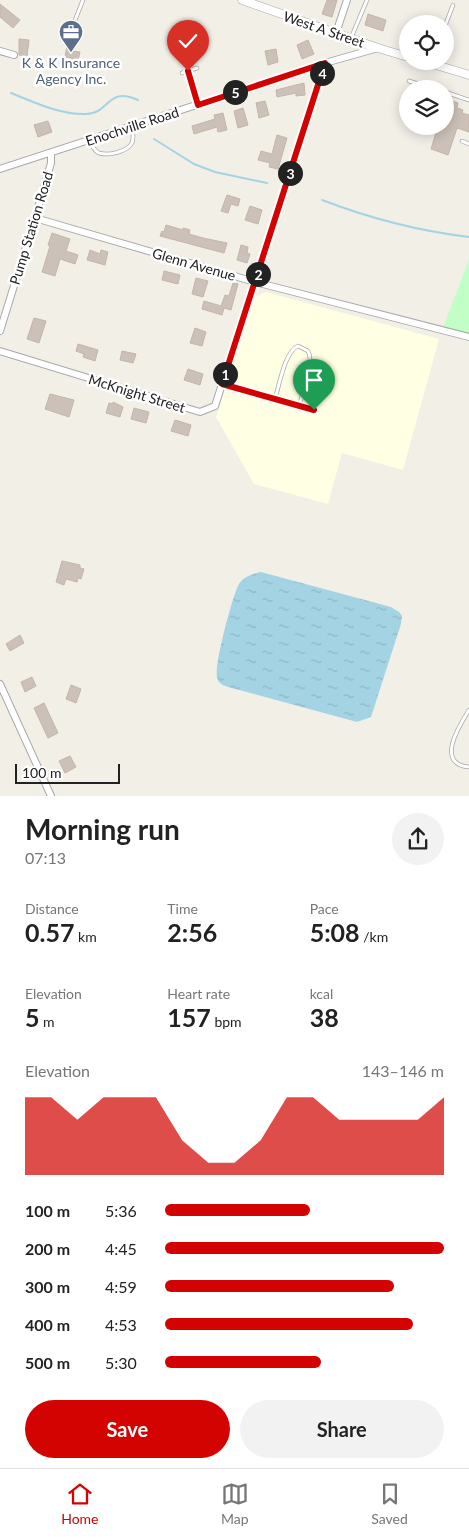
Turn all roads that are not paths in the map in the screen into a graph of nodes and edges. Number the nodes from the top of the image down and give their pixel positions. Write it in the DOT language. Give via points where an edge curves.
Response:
graph roads {
  1 [pos="83,0"];
  2 [pos="242,0"];
  3 [pos="347,0"];
  4 [pos="367,0"];
  5 [pos="453,5"];
  6 [pos="449,15"];
  7 [pos="72,28"];
  8 [pos="336,33"];
  9 [pos="351,38"];
  10 [pos="378,48"];
  11 [pos="0,51"];
  12 [pos="399,54"];
  13 [pos="14,55"];
  14 [pos="325,63"];
  15 [pos="197,68"];
  16 [pos="453,70"];
  17 [pos="188,71"];
  18 [pos="182,73"];
  19 [pos="469,75"];
  20 [pos="454,95"];
  21 [pos="469,100"];
  22 [pos="198,105"];
  23 [pos="132,126"];
  24 [pos="88,140"];
  25 [pos="462,142"];
  26 [pos="469,144"];
  27 [pos="51,152"];
  28 [pos="0,169"];
  29 [pos="36,218"];
  30 [pos="255,282"];
  31 [pos="0,331"];
  32 [pos="469,337"];
  33 [pos="0,351"];
  34 [pos="222,384"];
  35 [pos="276,399"];
  36 [pos="298,406"];
  37 [pos="314,410"];
  38 [pos="0,684"];
  39 [pos="469,710"];
  40 [pos="469,767"];
  41 [pos="51,796"];
  1 -- 7 [label="lane"];
  2 -- 8 [label="street, West A Street"];
  3 -- 8 [label="street"];
  4 -- 9 [label="lane"];
  5 -- 6 [label="lane"];
  8 -- 9 [label="street, West A Street"];
  9 -- 10 [label="street, West A Street"];
  10 -- 12 [label="street, West A Street"];
  10 -- 14 [label="street, Enochville Road"];
  11 -- 13 [label="street"];
  14 -- 22 [label="street, Enochville Road"];
  14 -- 30 [label="street, McKnight Street"];
  15 -- 17 [label="lane"];
  16 -- 19 [label="street"];
  17 -- 18 [label="lane"];
  17 -- 22 [label="lane"];
  20 -- 21 [label="lane"];
  22 -- 23 [label="street, Enochville Road"];
  23 -- 24 [label="street, Enochville Road"];
  23 -- 24 [label="lane" via="132,143 115,153 98,152"];
  24 -- 27 [label="street, Enochville Road"];
  25 -- 26 [label="lane"];
  27 -- 28 [label="street, Enochville Road"];
  27 -- 29 [label="street, Pump Station Road"];
  29 -- 30 [label="street, Glenn Avenue"];
  29 -- 31 [label="street, Pump Station Road"];
  30 -- 32 [label="street, Glenn Avenue"];
  30 -- 34 [label="street, McKnight Street"];
  33 -- 34 [label="street, McKnight Street" via="200,412 215,406"];
  34 -- 35 [label="lane"];
  35 -- 36 [label="lane"];
  35 -- 36 [label="lane" via="288,355 298,346 311,356"];
  36 -- 37 [label="lane"];
  38 -- 41 [label="street"];
  39 -- 40 [label="lane" via="455,736 451,754 457,764"];
}
